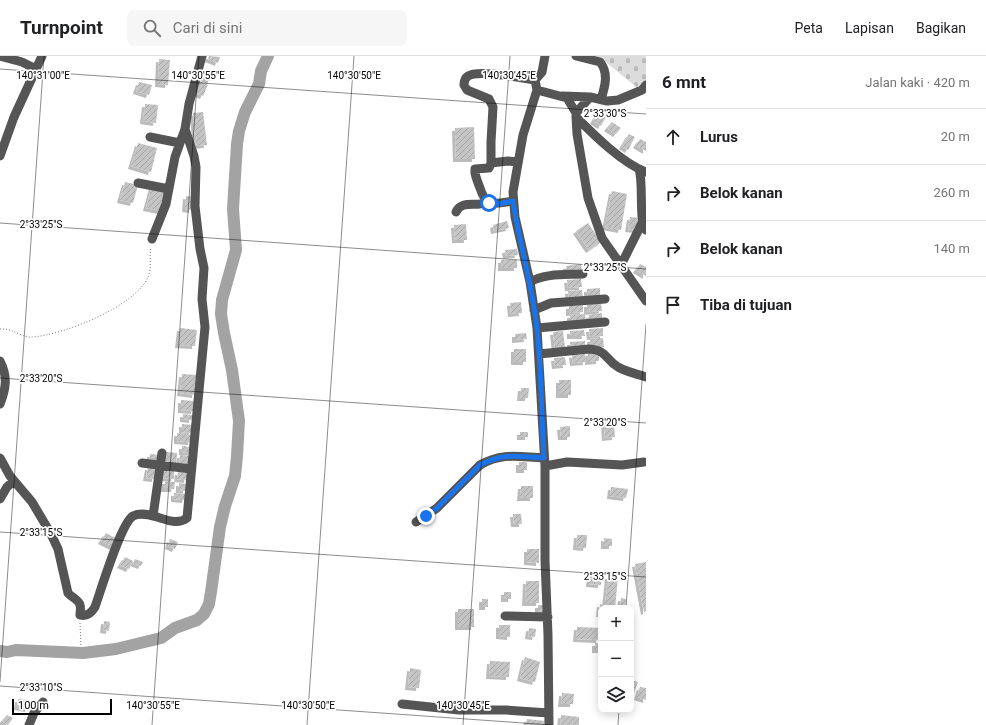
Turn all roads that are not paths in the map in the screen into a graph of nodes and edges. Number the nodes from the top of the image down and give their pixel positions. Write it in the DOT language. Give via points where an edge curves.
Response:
graph roads {
  1 [pos="0,56"];
  2 [pos="42,56"];
  3 [pos="202,56"];
  4 [pos="546,56"];
  5 [pos="576,56"];
  6 [pos="36,69"];
  7 [pos="535,80"];
  8 [pos="646,85"];
  9 [pos="537,90"];
  10 [pos="562,96"];
  11 [pos="590,97"];
  12 [pos="601,99"];
  13 [pos="576,115"];
  14 [pos="185,129"];
  15 [pos="150,138"];
  16 [pos="180,143"];
  17 [pos="0,156"];
  18 [pos="517,162"];
  19 [pos="491,163"];
  20 [pos="642,170"];
  21 [pos="138,183"];
  22 [pos="169,188"];
  23 [pos="513,201"];
  24 [pos="486,202"];
  25 [pos="456,212"];
  26 [pos="644,227"];
  27 [pos="152,239"];
  28 [pos="621,265"];
  29 [pos="583,274"];
  30 [pos="530,282"];
  31 [pos="605,299"];
  32 [pos="646,301"];
  33 [pos="534,310"];
  34 [pos="605,322"];
  35 [pos="537,328"];
  36 [pos="538,354"];
  37 [pos="0,361"];
  38 [pos="646,378"];
  39 [pos="0,404"];
  40 [pos="162,453"];
  41 [pos="0,458"];
  42 [pos="544,462"];
  43 [pos="644,462"];
  44 [pos="142,463"];
  45 [pos="160,466"];
  46 [pos="191,469"];
  47 [pos="14,481"];
  48 [pos="0,499"];
  49 [pos="153,516"];
  50 [pos="416,522"];
  51 [pos="505,616"];
  52 [pos="548,617"];
  53 [pos="43,702"];
  54 [pos="402,704"];
  55 [pos="549,713"];
  56 [pos="29,725"];
  57 [pos="549,725"];
  1 -- 6 [label="street"];
  2 -- 6 [label="street"];
  3 -- 14 [label="street"];
  4 -- 7 [label="street" via="542,72"];
  5 -- 12 [label="street" via="600,62 602,65 606,77"];
  6 -- 17 [label="street"];
  7 -- 9 [label="street"];
  7 -- 19 [label="street" via="483,73 472,74 466,78 464,84 467,90 485,96 491,102"];
  8 -- 12 [label="street" via="642,90 618,100"];
  9 -- 10 [label="street"];
  9 -- 18 [label="street"];
  10 -- 11 [label="street"];
  10 -- 13 [label="street" via="567,98"];
  11 -- 12 [label="street"];
  11 -- 13 [label="street"];
  13 -- 20 [label="street" via="604,143 631,165"];
  13 -- 28 [label="street" via="577,134 592,213 602,238"];
  14 -- 16 [label="street"];
  14 -- 46 [label="street" via="196,167 196,206 204,268 202,299 205,327"];
  15 -- 16 [label="street"];
  16 -- 22 [label="street"];
  18 -- 19 [label="street"];
  18 -- 23 [label="street"];
  19 -- 24 [label="street" via="489,168 476,169 475,173"];
  20 -- 26 [label="street"];
  21 -- 22 [label="street"];
  22 -- 27 [label="street" via="166,204"];
  23 -- 24 [label="street" via="498,204"];
  23 -- 30 [label="street"];
  24 -- 25 [label="street" via="463,205"];
  26 -- 28 [label="street"];
  28 -- 32 [label="street"];
  29 -- 30 [label="street" via="548,276"];
  30 -- 33 [label="street"];
  31 -- 33 [label="street" via="551,303"];
  33 -- 35 [label="street"];
  34 -- 35 [label="street"];
  35 -- 36 [label="street"];
  36 -- 38 [label="street" via="595,350 602,352 616,366"];
  36 -- 42 [label="street"];
  37 -- 39 [label="street" via="6,382"];
  40 -- 45 [label="street"];
  41 -- 47 [label="street"];
  42 -- 43 [label="street" via="622,465"];
  42 -- 50 [label="street" via="502,456 489,460 480,465 437,508"];
  42 -- 52 [label="street"];
  44 -- 45 [label="street"];
  45 -- 46 [label="street"];
  45 -- 49 [label="street"];
  46 -- 49 [label="street" via="187,518 176,522"];
  47 -- 48 [label="street"];
  47 -- 49 [label="street" via="32,502 51,534 58,549 68,593 81,606 80,615 87,615 93,611 121,533 131,518 142,514"];
  51 -- 52 [label="street"];
  52 -- 55 [label="street"];
  53 -- 56 [label="street"];
  54 -- 55 [label="street" via="459,710"];
  55 -- 57 [label="street"];
}
